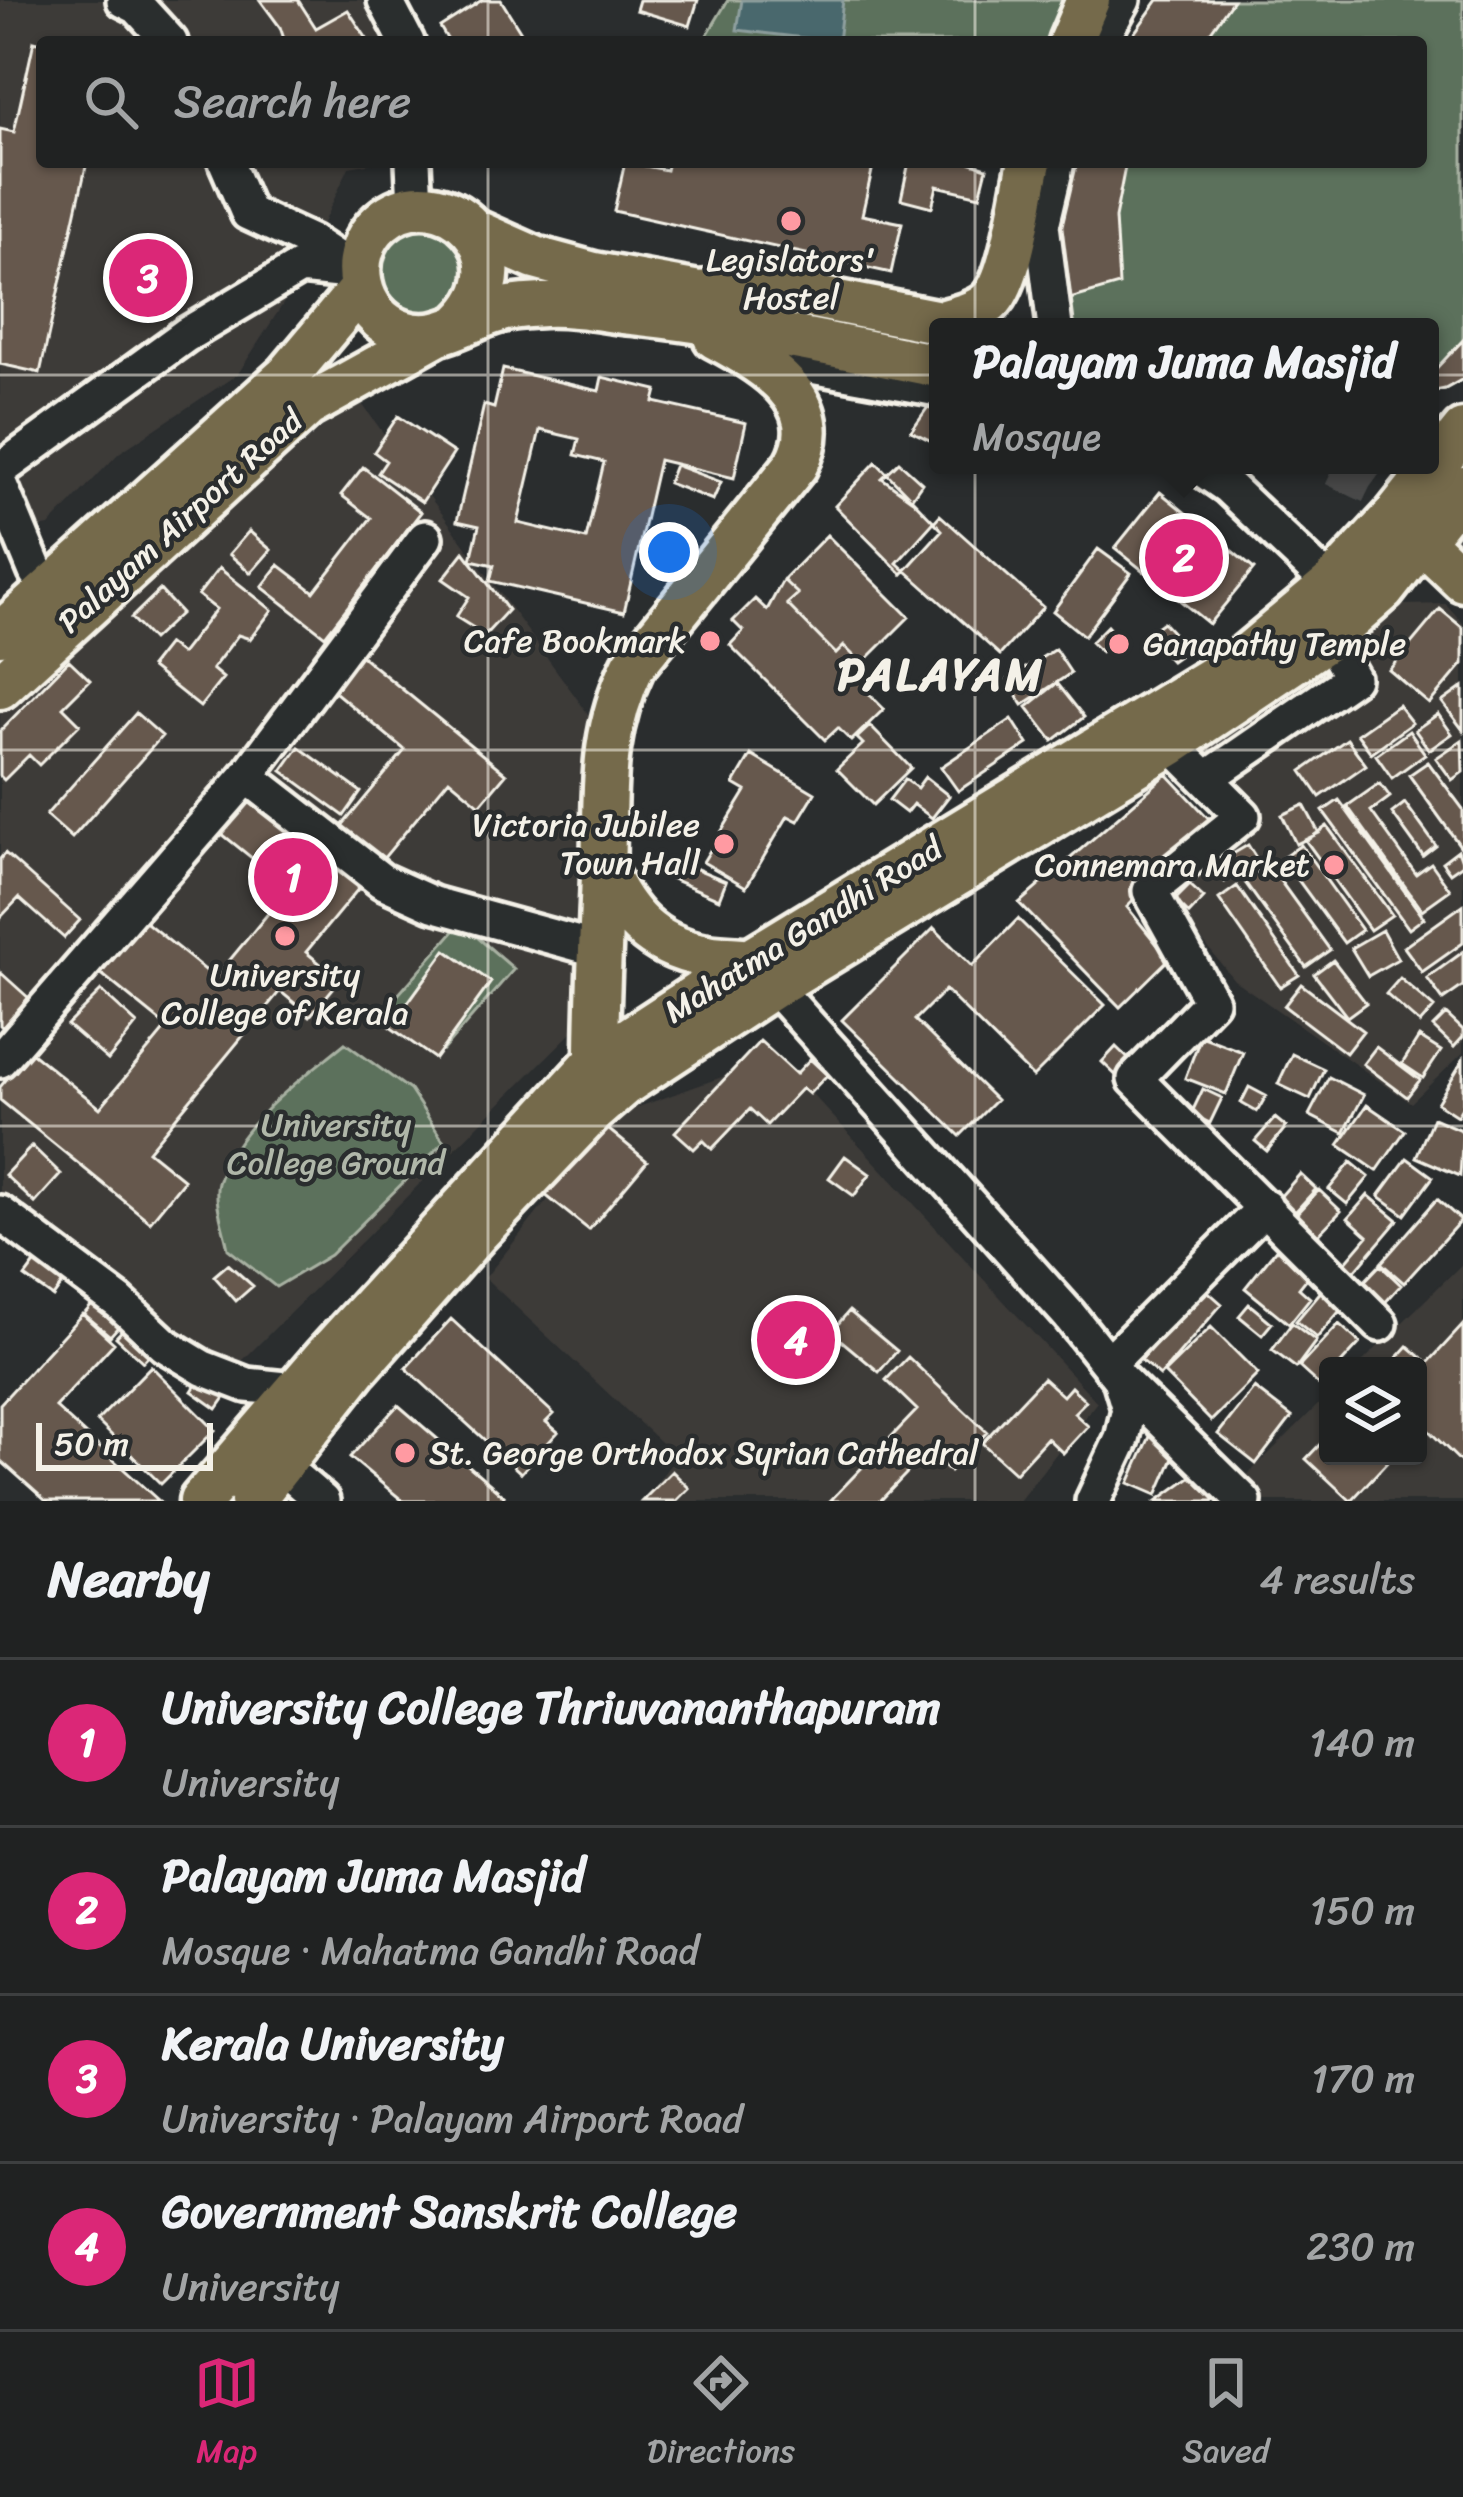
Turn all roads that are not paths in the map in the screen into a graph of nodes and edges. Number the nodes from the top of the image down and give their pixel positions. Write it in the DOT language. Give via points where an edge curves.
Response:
graph roads {
  1 [pos="124,0"];
  2 [pos="385,0"];
  3 [pos="1088,0"];
  4 [pos="1124,0"];
  5 [pos="165,36"];
  6 [pos="404,36"];
  7 [pos="1073,36"];
  8 [pos="1103,36"];
  9 [pos="229,168"];
  10 [pos="412,168"];
  11 [pos="1029,168"];
  12 [pos="1056,168"];
  13 [pos="415,207"];
  14 [pos="472,230"];
  15 [pos="359,281"];
  16 [pos="688,305"];
  17 [pos="933,318"];
  18 [pos="964,318"];
  19 [pos="1054,318"];
  20 [pos="448,330"];
  21 [pos="750,355"];
  22 [pos="929,364"];
  23 [pos="929,387"];
  24 [pos="1463,430"];
  25 [pos="0,470"];
  26 [pos="1209,474"];
  27 [pos="1448,475"];
  28 [pos="0,485"];
  29 [pos="1409,529"];
  30 [pos="425,538"];
  31 [pos="1463,580"];
  32 [pos="1331,585"];
  33 [pos="50,586"];
  34 [pos="0,634"];
  35 [pos="1329,638"];
  36 [pos="0,687"];
  37 [pos="1171,744"];
  38 [pos="247,776"];
  39 [pos="1207,778"];
  40 [pos="604,868"];
  41 [pos="600,950"];
  42 [pos="762,973"];
  43 [pos="0,1060"];
  44 [pos="597,1060"];
  45 [pos="1265,1207"];
  46 [pos="0,1213"];
  47 [pos="1380,1324"];
  48 [pos="1114,1371"];
  49 [pos="296,1390"];
  50 [pos="281,1466"];
  51 [pos="201,1501"];
  52 [pos="252,1501"];
  53 [pos="322,1501"];
  54 [pos="1093,1501"];
  55 [pos="1244,1501"];
  1 -- 5 [label="street"];
  2 -- 6 [label="street"];
  3 -- 7 [label="main road"];
  4 -- 8 [label="street"];
  9 -- 15 [label="street" via="248,213 311,242"];
  10 -- 13 [label="street"];
  11 -- 18 [label="main road" via="1010,254"];
  12 -- 19 [label="street" via="1042,225"];
  13 -- 14 [label="main road" via="457,216"];
  13 -- 15 [label="main road" via="368,238"];
  14 -- 16 [label="main road"];
  14 -- 20 [label="main road" via="485,250 486,291 476,310"];
  15 -- 20 [label="main road" via="369,306 398,331"];
  15 -- 25 [label="street" via="300,267 186,335"];
  15 -- 33 [label="main road, Palayam Airport Road" via="288,376"];
  16 -- 17 [label="main road" via="762,286"];
  16 -- 20 [label="main road, Palayam Airport Road" via="498,310"];
  16 -- 21 [label="main road"];
  16 -- 22 [label="main road"];
  20 -- 36 [label="main road, Palayam Airport Road" via="307,406"];
  21 -- 23 [label="street"];
  21 -- 40 [label="main road" via="790,389 808,429 806,446 633,666 611,729 602,790"];
  24 -- 27 [label="main road, Mahatma Gandhi Road"];
  26 -- 32 [label="street"];
  27 -- 29 [label="main road, Mahatma Gandhi Road"];
  28 -- 33 [label="street" via="36,572"];
  29 -- 31 [label="main road"];
  29 -- 32 [label="main road, Mahatma Gandhi Road"];
  29 -- 35 [label="main road, Mahatma Gandhi Road" via="1383,590"];
  30 -- 38 [label="street"];
  32 -- 42 [label="main road, Mahatma Gandhi Road" via="1240,661"];
  33 -- 34 [label="main road, Palayam Airport Road"];
  35 -- 37 [label="main road, Mahatma Gandhi Road"];
  35 -- 39 [label="street" via="1352,677"];
  37 -- 39 [label="street"];
  37 -- 42 [label="main road, Mahatma Gandhi Road"];
  38 -- 41 [label="street" via="382,881 433,904"];
  38 -- 43 [label="street"];
  39 -- 45 [label="street" via="1243,816 1150,891 1211,1001 1135,1079"];
  40 -- 41 [label="main road"];
  40 -- 42 [label="main road" via="628,915 652,937"];
  41 -- 44 [label="main road"];
  42 -- 44 [label="main road, Mahatma Gandhi Road"];
  42 -- 48 [label="street"];
  42 -- 50 [label="main road, Mahatma Gandhi Road" via="592,1112 372,1352"];
  44 -- 49 [label="main road, Mahatma Gandhi Road"];
  45 -- 47 [label="street"];
  45 -- 48 [label="street"];
  46 -- 49 [label="street" via="203,1368 247,1385"];
  48 -- 54 [label="street" via="1129,1409"];
  48 -- 55 [label="street"];
  49 -- 51 [label="main road, Mahatma Gandhi Road"];
  50 -- 52 [label="main road, Mahatma Gandhi Road"];
  50 -- 53 [label="street"];
}
